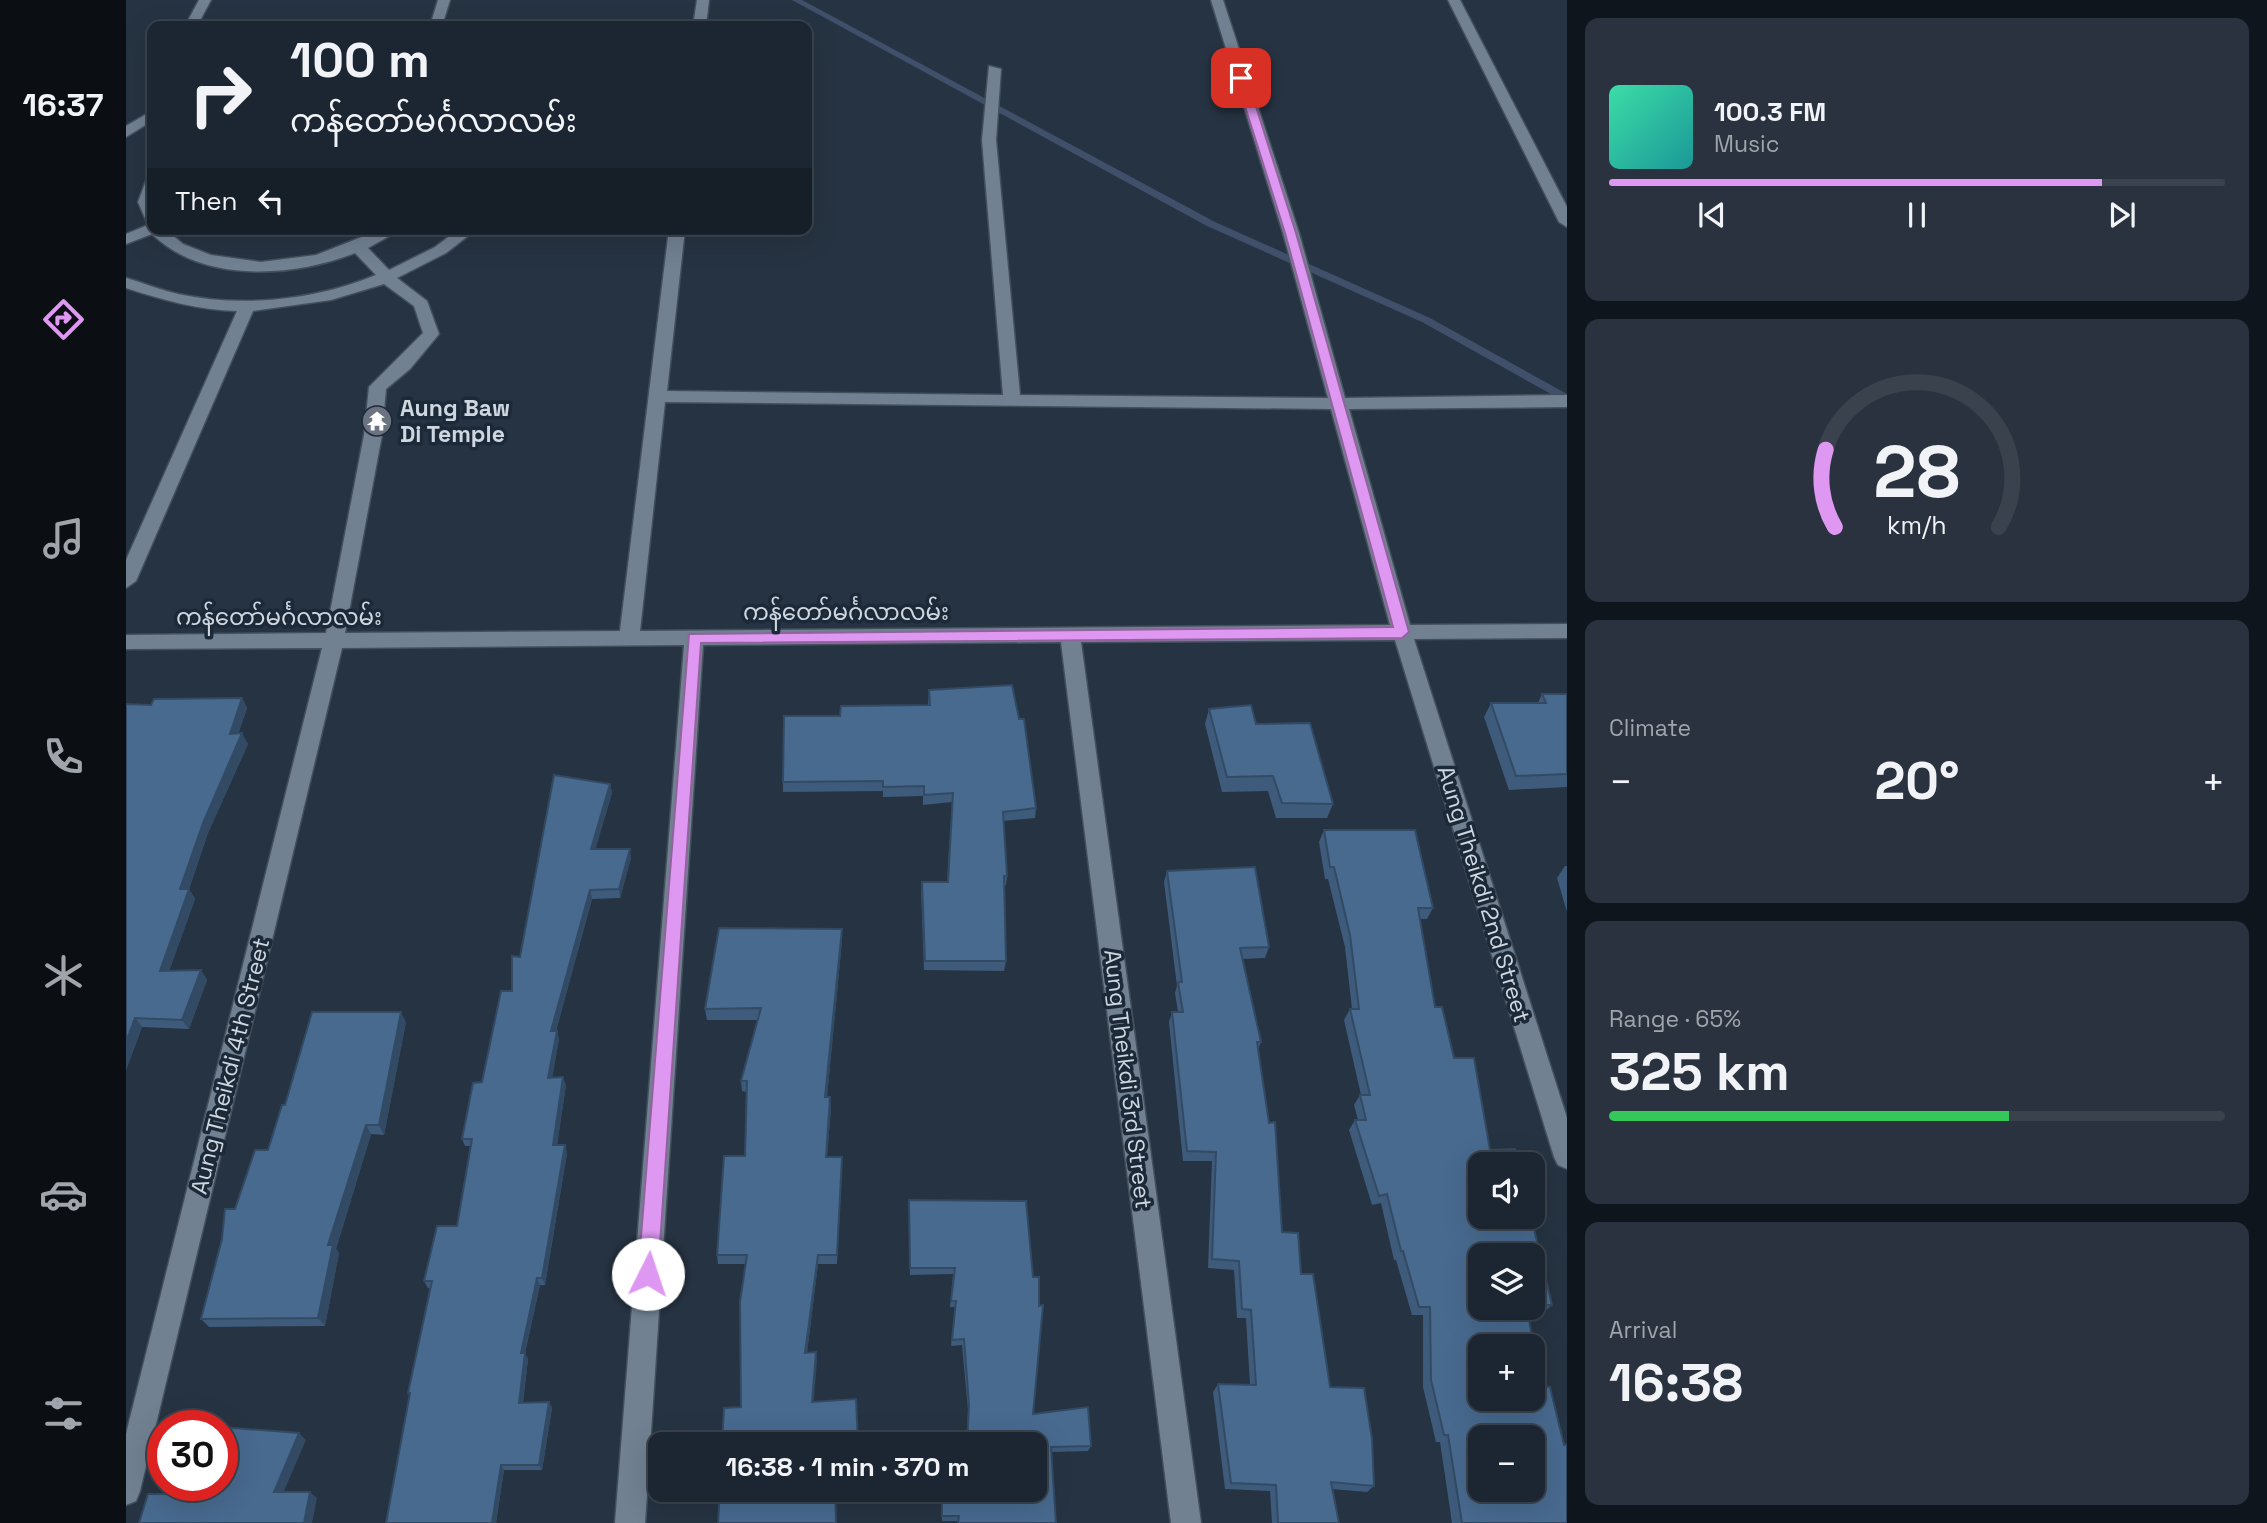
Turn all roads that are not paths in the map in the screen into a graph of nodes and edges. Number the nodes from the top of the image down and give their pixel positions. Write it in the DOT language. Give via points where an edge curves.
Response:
graph roads {
  1 [pos="205,0"];
  2 [pos="444,0"];
  3 [pos="703,0"];
  4 [pos="1217,0"];
  5 [pos="1454,0"];
  6 [pos="194,21"];
  7 [pos="438,21"];
  8 [pos="701,21"];
  9 [pos="994,69"];
  10 [pos="147,118"];
  11 [pos="126,133"];
  12 [pos="1567,222"];
  13 [pos="147,232"];
  14 [pos="162,235"];
  15 [pos="382,235"];
  16 [pos="462,235"];
  17 [pos="676,235"];
  18 [pos="126,239"];
  19 [pos="358,247"];
  20 [pos="388,279"];
  21 [pos="126,283"];
  22 [pos="247,306"];
  23 [pos="657,396"];
  24 [pos="1012,400"];
  25 [pos="1567,401"];
  26 [pos="1336,403"];
  27 [pos="126,581"];
  28 [pos="1567,631"];
  29 [pos="1402,632"];
  30 [pos="1070,635"];
  31 [pos="629,638"];
  32 [pos="694,638"];
  33 [pos="334,641"];
  34 [pos="126,642"];
  35 [pos="1567,1157"];
  36 [pos="126,1491"];
  37 [pos="630,1523"];
  38 [pos="1185,1523"];
  1 -- 6 [label="street"];
  2 -- 7 [label="street"];
  3 -- 8 [label="street"];
  4 -- 26 [label="street, Aung Theikdi 2nd Street" via="1291,233"];
  5 -- 12 [label="street"];
  9 -- 24 [label="street" via="989,140"];
  10 -- 11 [label="street"];
  13 -- 18 [label="street"];
  14 -- 19 [label="street" via="180,249 220,262 270,265 322,259"];
  15 -- 19 [label="street"];
  16 -- 20 [label="street" via="445,250"];
  17 -- 23 [label="street"];
  19 -- 20 [label="street"];
  20 -- 22 [label="street" via="320,298"];
  20 -- 33 [label="street, Aung Theikdi 4th Street" via="421,304 431,334 378,387"];
  21 -- 22 [label="street" via="178,300"];
  22 -- 27 [label="street"];
  23 -- 24 [label="street"];
  23 -- 31 [label="street"];
  24 -- 26 [label="street"];
  25 -- 26 [label="street"];
  26 -- 29 [label="street, Aung Theikdi 2nd Street"];
  28 -- 29 [label="street, ကန်တော်မင်္ဂလာလမ်း"];
  29 -- 30 [label="street, ကန်တော်မင်္ဂလာလမ်း"];
  29 -- 35 [label="street, Aung Theikdi 2nd Street"];
  30 -- 32 [label="street, ကန်တော်မင်္ဂလာလမ်း"];
  30 -- 38 [label="street, Aung Theikdi 3rd Street"];
  31 -- 32 [label="street, ကန်တော်မင်္ဂလာလမ်း"];
  31 -- 33 [label="street, ကန်တော်မင်္ဂလာလမ်း"];
  32 -- 37 [label="street"];
  33 -- 34 [label="street, ကန်တော်မင်္ဂလာလမ်း"];
  33 -- 36 [label="street, Aung Theikdi 4th Street"];
}
